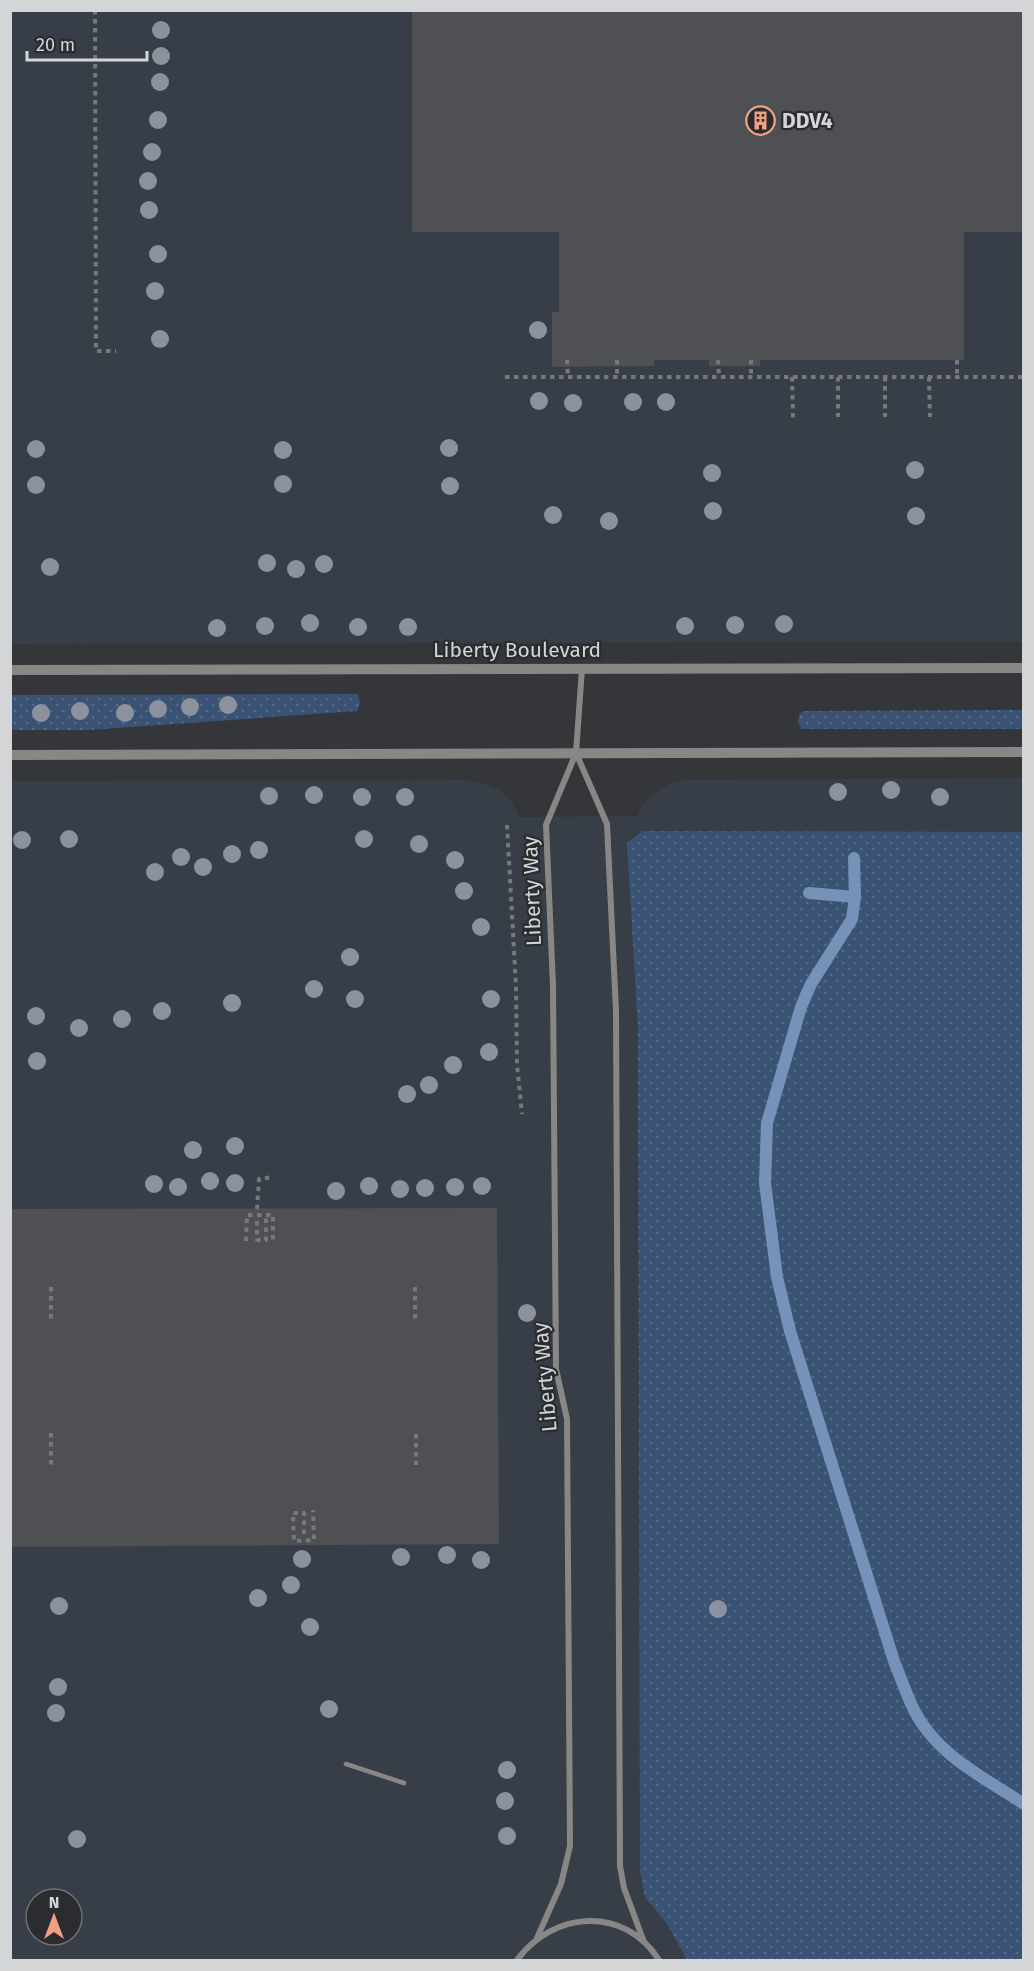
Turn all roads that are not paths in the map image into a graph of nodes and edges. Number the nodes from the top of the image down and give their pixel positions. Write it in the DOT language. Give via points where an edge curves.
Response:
graph roads {
  1 [pos="1023,668"];
  2 [pos="582,669"];
  3 [pos="10,670"];
  4 [pos="1023,752"];
  5 [pos="576,753"];
  6 [pos="10,754"];
  7 [pos="346,1764"];
  8 [pos="404,1783"];
  9 [pos="537,1938"];
  10 [pos="644,1942"];
  11 [pos="517,1960"];
  12 [pos="659,1960"];
  1 -- 2 [label="street, Liberty Boulevard"];
  2 -- 3 [label="street, Liberty Boulevard"];
  2 -- 5 [label="street"];
  4 -- 5 [label="street"];
  5 -- 6 [label="street"];
  5 -- 9 [label="street, Liberty Way" via="546,825 553,985 556,1369 567,1419 570,1846 561,1884"];
  5 -- 10 [label="street" via="607,824 617,1070 620,1857 624,1888"];
  7 -- 8 [label="lane"];
  9 -- 10 [label="street" via="567,1924 600,1922 616,1925"];
  9 -- 11 [label="street"];
  10 -- 12 [label="street"];
}
